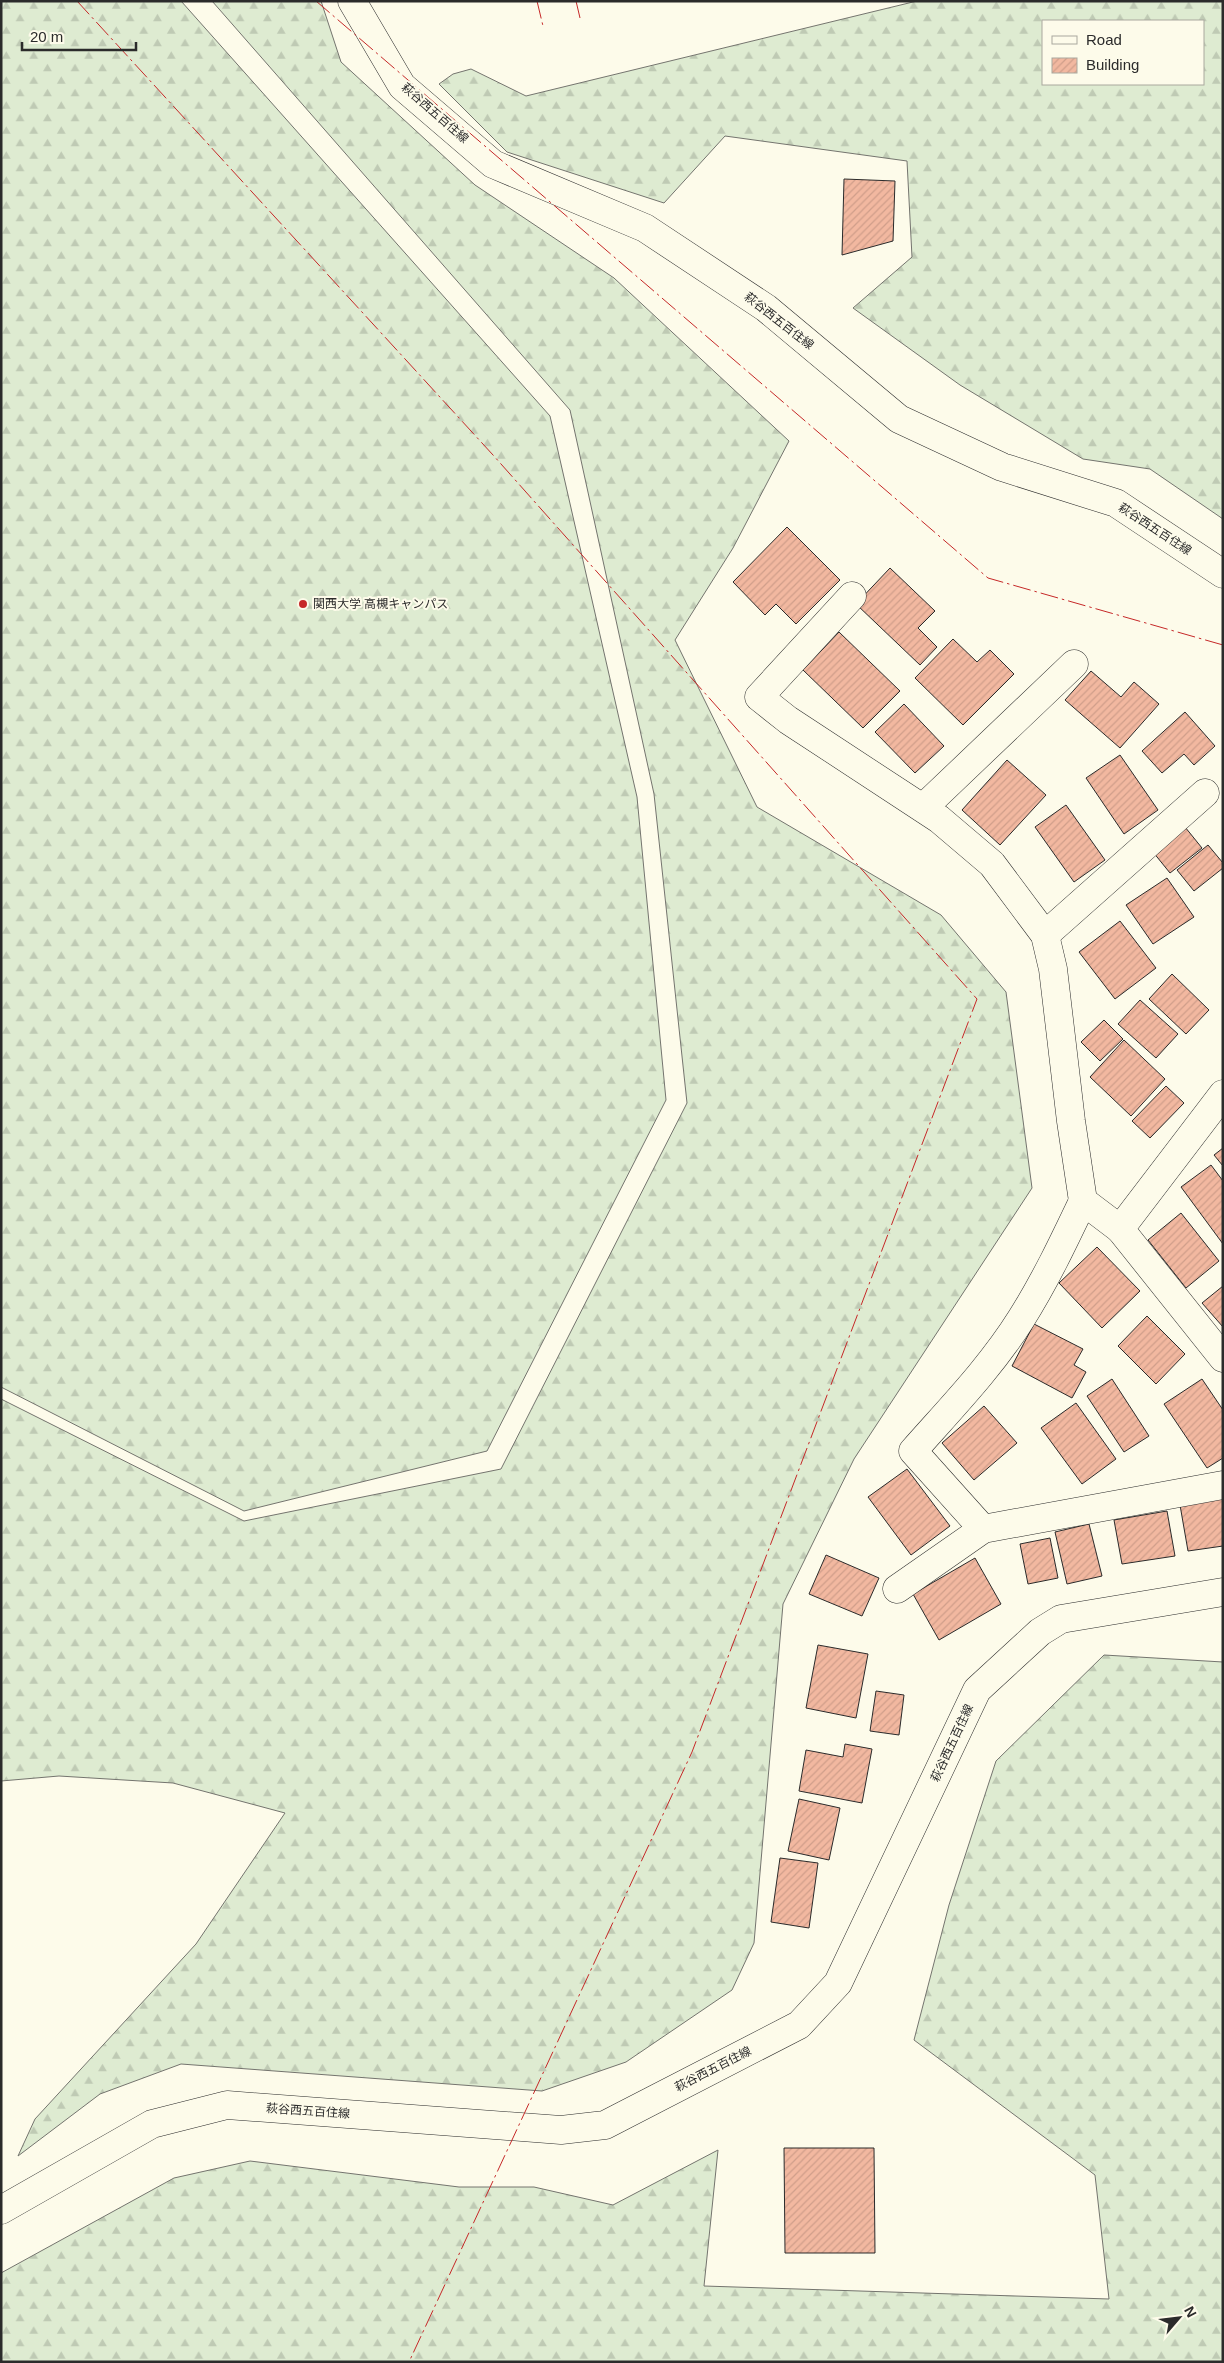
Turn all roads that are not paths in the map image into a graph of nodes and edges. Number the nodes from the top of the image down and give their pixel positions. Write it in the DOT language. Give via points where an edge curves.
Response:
graph roads {
  1 [pos="352,1"];
  2 [pos="1223,574"];
  3 [pos="852,596"];
  4 [pos="1074,664"];
  5 [pos="1205,793"];
  6 [pos="924,807"];
  7 [pos="1045,935"];
  8 [pos="1223,1094"];
  9 [pos="1083,1201"];
  10 [pos="1120,1229"];
  11 [pos="1223,1358"];
  12 [pos="1223,1485"];
  13 [pos="983,1529"];
  14 [pos="896,1589"];
  15 [pos="1223,1592"];
  16 [pos="1,2210"];
  1 -- 2 [label="main road, 萩谷西五百住線" via="402,86 493,164 645,228 766,308 899,419 1002,467 1116,503"];
  3 -- 6 [label="main road" via="758,697 828,747"];
  4 -- 6 [label="main road"];
  5 -- 7 [label="main road"];
  6 -- 7 [label="main road" via="992,864"];
  7 -- 9 [label="main road" via="1054,969"];
  8 -- 10 [label="main road"];
  9 -- 10 [label="main road"];
  9 -- 13 [label="main road" via="1056,1258 1020,1320 913,1451"];
  10 -- 11 [label="main road"];
  12 -- 13 [label="main road"];
  13 -- 14 [label="main road"];
  15 -- 16 [label="main road, 萩谷西五百住線" via="1061,1619 1040,1632 977,1690 838,1983 799,2025 606,2125 561,2130 227,2105 152,2124"];
}
